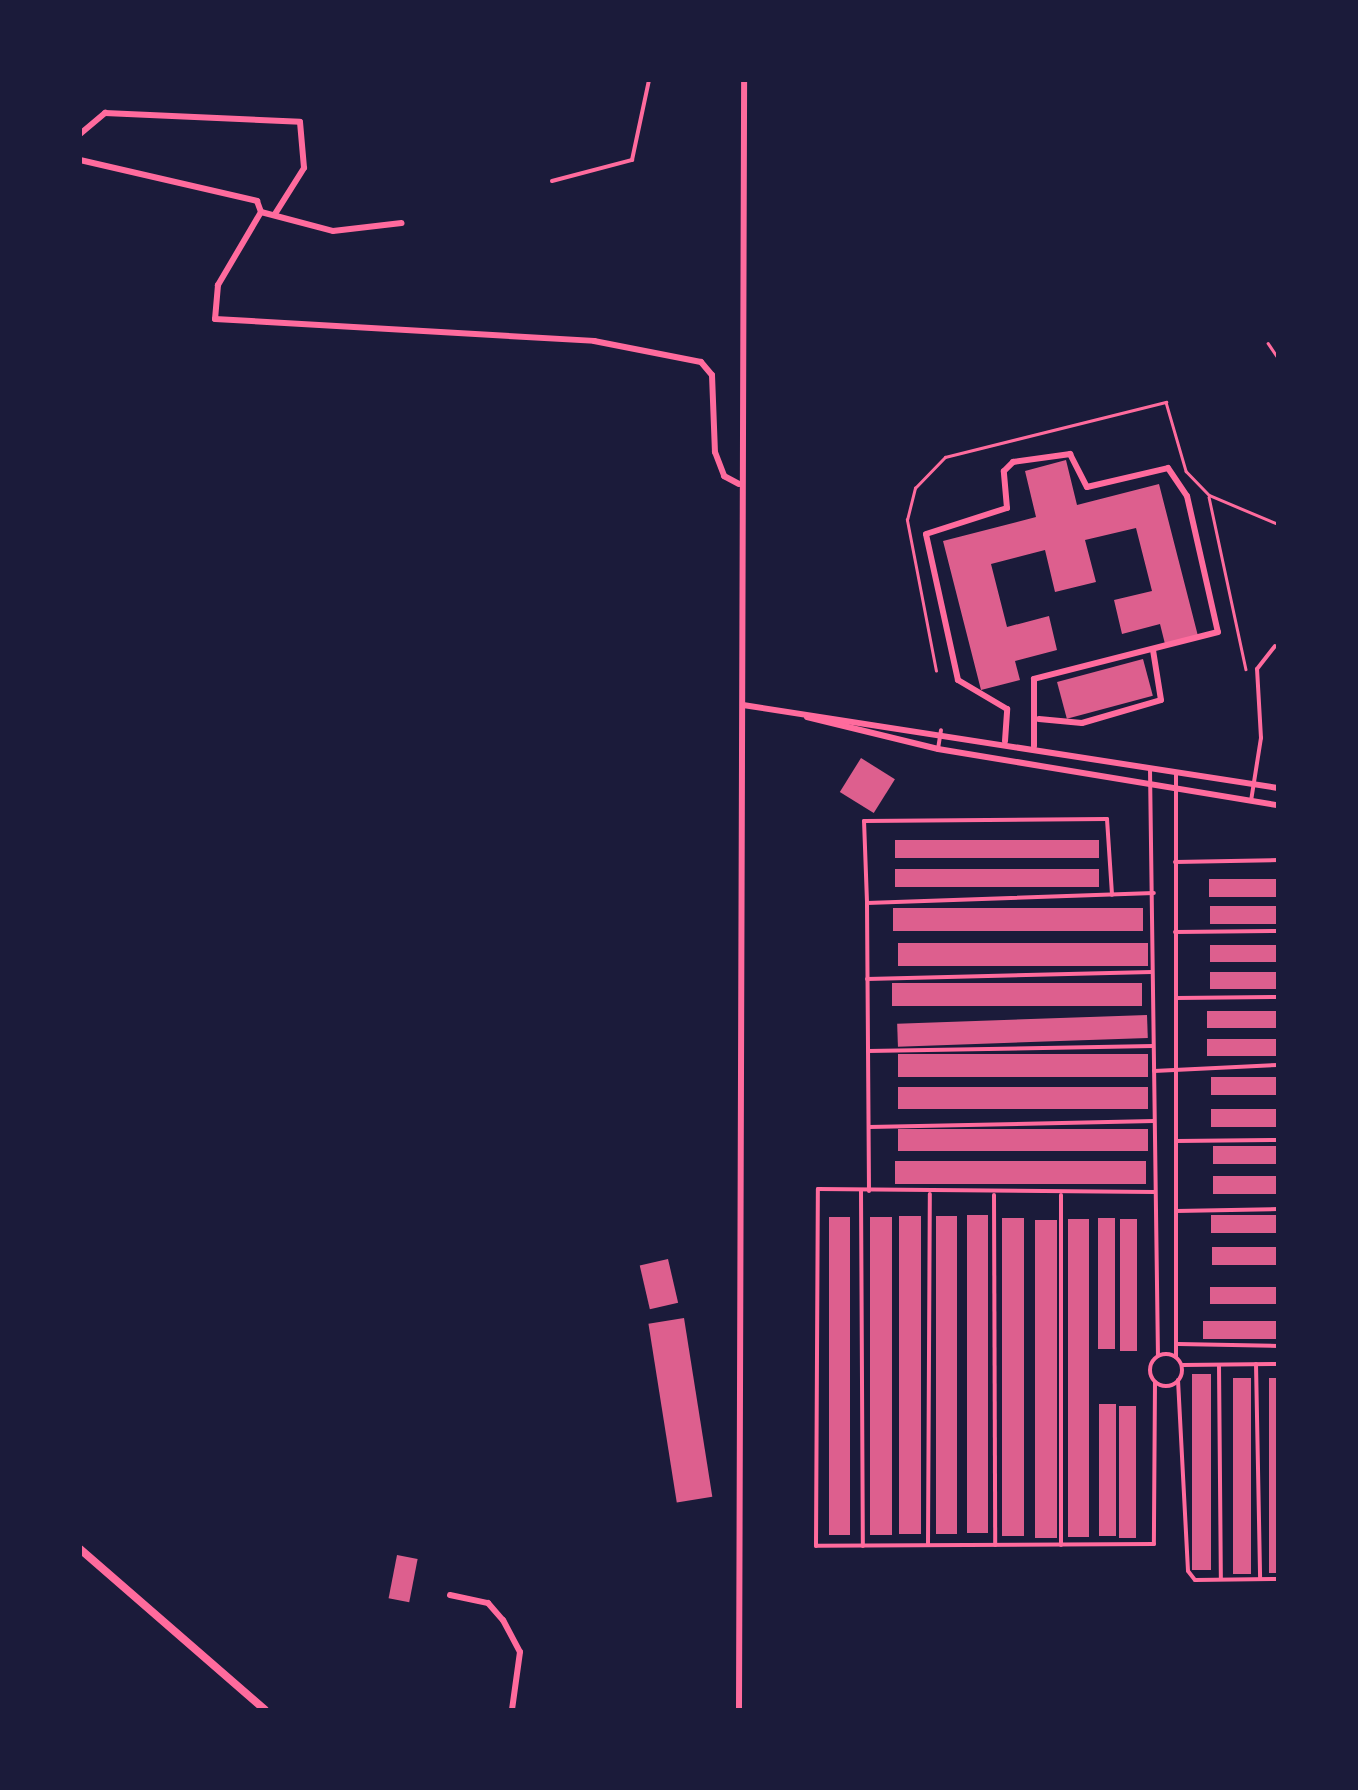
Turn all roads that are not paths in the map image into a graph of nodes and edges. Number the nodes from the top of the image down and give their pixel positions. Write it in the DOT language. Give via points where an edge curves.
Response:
graph roads {
  1 [pos="649,80"];
  2 [pos="744,80"];
  3 [pos="80,134"];
  4 [pos="80,160"];
  5 [pos="552,180"];
  6 [pos="261,212"];
  7 [pos="275,214"];
  8 [pos="402,223"];
  9 [pos="739,484"];
  10 [pos="1275,646"];
  11 [pos="1153,650"];
  12 [pos="742,705"];
  13 [pos="806,716"];
  14 [pos="1038,720"];
  15 [pos="941,730"];
  16 [pos="1006,740"];
  17 [pos="1034,746"];
  18 [pos="938,749"];
  19 [pos="1150,766"];
  20 [pos="1176,770"];
  21 [pos="1150,784"];
  22 [pos="1254,784"];
  23 [pos="1176,788"];
  24 [pos="1278,788"];
  25 [pos="1251,801"];
  26 [pos="1278,805"];
  27 [pos="1278,860"];
  28 [pos="1175,862"];
  29 [pos="1154,893"];
  30 [pos="1112,895"];
  31 [pos="867,903"];
  32 [pos="1278,930"];
  33 [pos="1176,932"];
  34 [pos="1152,972"];
  35 [pos="867,979"];
  36 [pos="1278,997"];
  37 [pos="1176,998"];
  38 [pos="1154,1046"];
  39 [pos="868,1052"];
  40 [pos="1278,1066"];
  41 [pos="1154,1070"];
  42 [pos="1176,1070"];
  43 [pos="1154,1121"];
  44 [pos="869,1127"];
  45 [pos="1176,1140"];
  46 [pos="1278,1140"];
  47 [pos="861,1191"];
  48 [pos="868,1191"];
  49 [pos="1156,1192"];
  50 [pos="930,1194"];
  51 [pos="1061,1195"];
  52 [pos="994,1196"];
  53 [pos="1278,1209"];
  54 [pos="1176,1211"];
  55 [pos="1176,1344"];
  56 [pos="1278,1346"];
  57 [pos="1158,1355"];
  58 [pos="1176,1357"];
  59 [pos="1256,1364"];
  60 [pos="1278,1364"];
  61 [pos="1218,1365"];
  62 [pos="1183,1366"];
  63 [pos="1178,1380"];
  64 [pos="1155,1382"];
  65 [pos="1061,1544"];
  66 [pos="928,1545"];
  67 [pos="863,1546"];
  68 [pos="995,1546"];
  69 [pos="80,1549"];
  70 [pos="1278,1578"];
  71 [pos="1260,1579"];
  72 [pos="1221,1580"];
  73 [pos="450,1595"];
  74 [pos="264,1710"];
  75 [pos="512,1710"];
  76 [pos="738,1710"];
  1 -- 5 [label="lane" via="632,160"];
  2 -- 9 [label="street"];
  3 -- 7 [label="street" via="105,113 300,122 304,168"];
  4 -- 6 [label="street" via="244,194"];
  6 -- 7 [label="street"];
  6 -- 9 [label="street" via="218,285 214,319 594,342 700,362 712,375 715,452 724,476"];
  7 -- 8 [label="street" via="333,232"];
  9 -- 12 [label="street"];
  10 -- 22 [label="lane" via="1256,669"];
  11 -- 14 [label="street" via="1034,679"];
  11 -- 14 [label="street" via="1161,700 1082,723"];
  11 -- 16 [label="street" via="1218,632 1179,475 1168,468 1088,487 1070,454 1013,462 1004,471 1006,508 938,524 924,547 958,680 1007,709"];
  12 -- 13 [label="street"];
  12 -- 76 [label="street"];
  13 -- 15 [label="street"];
  13 -- 18 [label="street" via="818,726"];
  14 -- 17 [label="street"];
  15 -- 16 [label="street"];
  15 -- 18 [label="lane"];
  16 -- 17 [label="street"];
  17 -- 19 [label="street"];
  18 -- 21 [label="street"];
  19 -- 20 [label="street"];
  19 -- 21 [label="lane"];
  20 -- 22 [label="street"];
  20 -- 23 [label="lane"];
  21 -- 23 [label="street"];
  21 -- 29 [label="lane"];
  22 -- 24 [label="street"];
  22 -- 25 [label="lane"];
  23 -- 25 [label="street"];
  23 -- 28 [label="lane"];
  25 -- 26 [label="street"];
  27 -- 28 [label="lane"];
  28 -- 33 [label="lane"];
  29 -- 30 [label="lane"];
  29 -- 34 [label="lane"];
  30 -- 31 [label="lane"];
  30 -- 31 [label="lane" via="1107,820 864,821"];
  31 -- 35 [label="lane"];
  32 -- 33 [label="lane"];
  33 -- 37 [label="lane"];
  34 -- 35 [label="lane"];
  34 -- 38 [label="lane"];
  35 -- 39 [label="lane"];
  36 -- 37 [label="lane"];
  37 -- 42 [label="lane"];
  38 -- 39 [label="lane"];
  38 -- 41 [label="lane"];
  39 -- 44 [label="lane"];
  40 -- 42 [label="lane"];
  41 -- 42 [label="lane"];
  41 -- 43 [label="lane"];
  42 -- 45 [label="lane"];
  43 -- 44 [label="lane"];
  43 -- 49 [label="lane"];
  44 -- 48 [label="lane"];
  45 -- 46 [label="lane"];
  45 -- 54 [label="lane"];
  47 -- 48 [label="lane"];
  47 -- 67 [label="lane"];
  47 -- 67 [label="lane" via="818,1190 816,1546"];
  48 -- 50 [label="lane"];
  49 -- 51 [label="lane"];
  49 -- 57 [label="lane"];
  50 -- 52 [label="lane"];
  50 -- 66 [label="lane"];
  51 -- 52 [label="lane"];
  51 -- 65 [label="lane"];
  52 -- 68 [label="lane"];
  53 -- 54 [label="lane"];
  54 -- 55 [label="lane"];
  55 -- 56 [label="lane"];
  55 -- 58 [label="lane"];
  57 -- 58 [label="lane"];
  57 -- 64 [label="lane"];
  58 -- 62 [label="lane"];
  59 -- 60 [label="lane"];
  59 -- 61 [label="lane"];
  59 -- 71 [label="lane"];
  61 -- 62 [label="lane"];
  61 -- 72 [label="lane"];
  62 -- 63 [label="lane"];
  63 -- 64 [label="lane"];
  63 -- 72 [label="lane" via="1188,1571"];
  64 -- 65 [label="lane" via="1154,1544"];
  65 -- 68 [label="lane"];
  66 -- 67 [label="lane"];
  66 -- 68 [label="lane"];
  69 -- 74 [label="street"];
  70 -- 71 [label="lane"];
  71 -- 72 [label="lane"];
  73 -- 75 [label="street" via="488,1603 504,1620 520,1652"];
}
